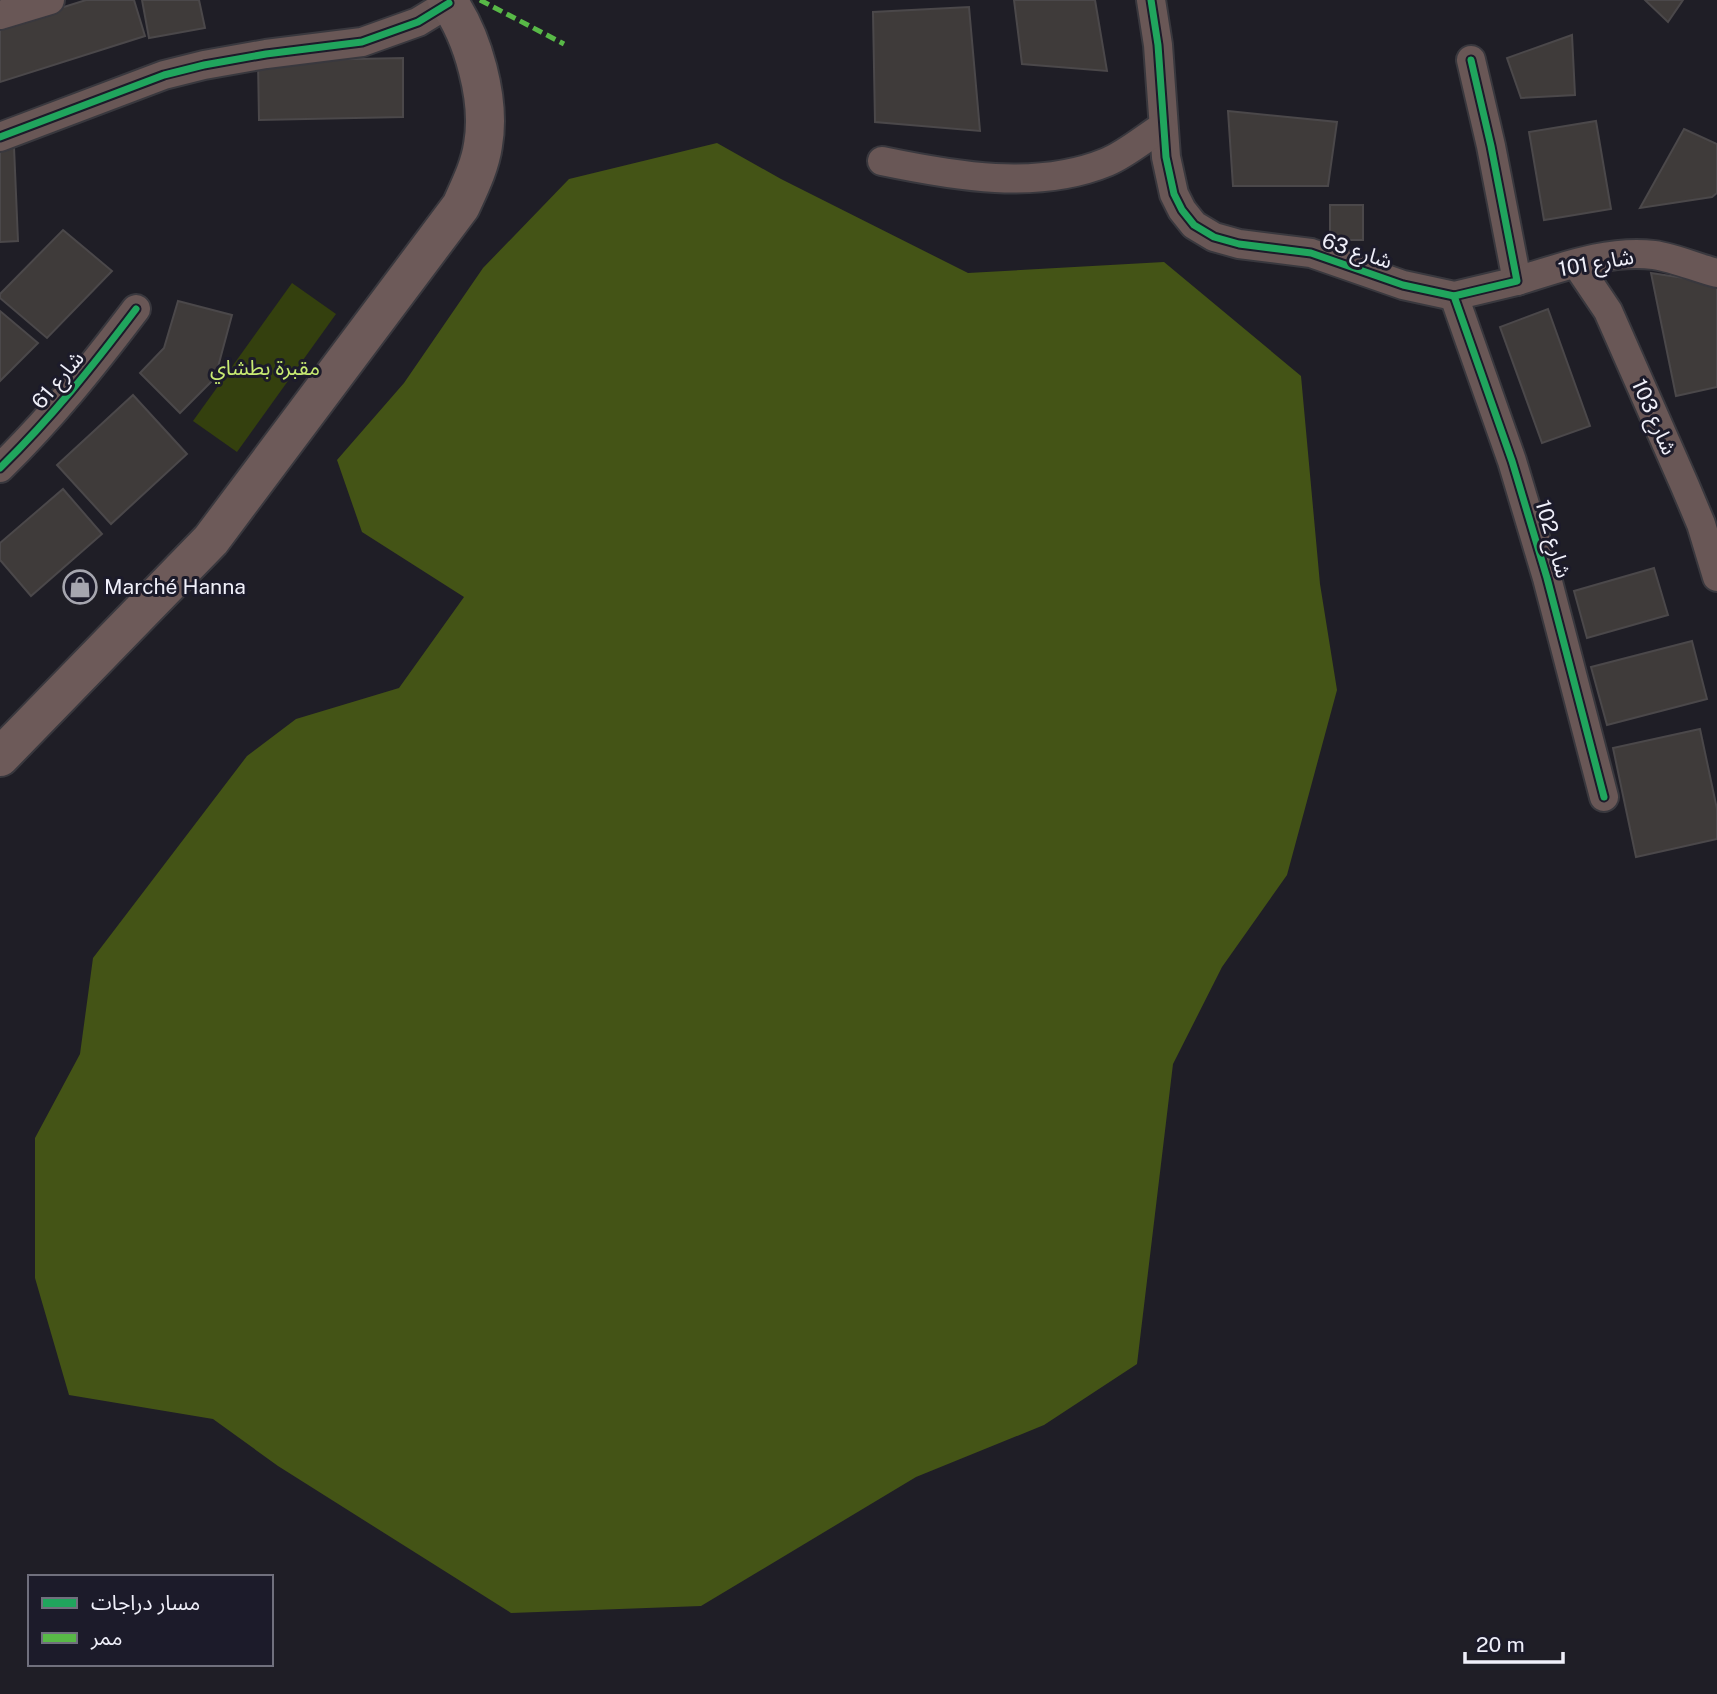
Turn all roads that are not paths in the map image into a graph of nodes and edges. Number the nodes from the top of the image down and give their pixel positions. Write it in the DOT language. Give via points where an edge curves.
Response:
graph roads {
  1 [pos="50,0"];
  2 [pos="1151,0"];
  3 [pos="448,2"];
  4 [pos="0,15"];
  5 [pos="1471,60"];
  6 [pos="1162,127"];
  7 [pos="0,137"];
  8 [pos="882,160"];
  9 [pos="1577,265"];
  10 [pos="1717,273"];
  11 [pos="1517,281"];
  12 [pos="1454,296"];
  13 [pos="136,309"];
  14 [pos="0,468"];
  15 [pos="1717,577"];
  16 [pos="0,757"];
  17 [pos="1604,797"];
  1 -- 4 [label="street"];
  2 -- 6 [label="street, شارع 63"];
  3 -- 7 [label="street" via="418,22 362,42 266,54 163,75"];
  3 -- 16 [label="main road" via="472,48 483,98 484,142 461,206 211,540"];
  5 -- 11 [label="street"];
  6 -- 8 [label="street" via="1108,162 1067,173 978,177"];
  6 -- 12 [label="street, شارع 63" via="1178,202 1194,225 1214,237 1311,253 1413,288"];
  9 -- 10 [label="street, شارع 101" via="1629,254 1656,256"];
  9 -- 11 [label="street, شارع 101"];
  9 -- 15 [label="street, شارع 103" via="1608,312 1701,524"];
  11 -- 12 [label="street, شارع 63"];
  12 -- 17 [label="street, شارع 102" via="1512,461"];
  13 -- 14 [label="street, شارع 61" via="85,378"];
}
